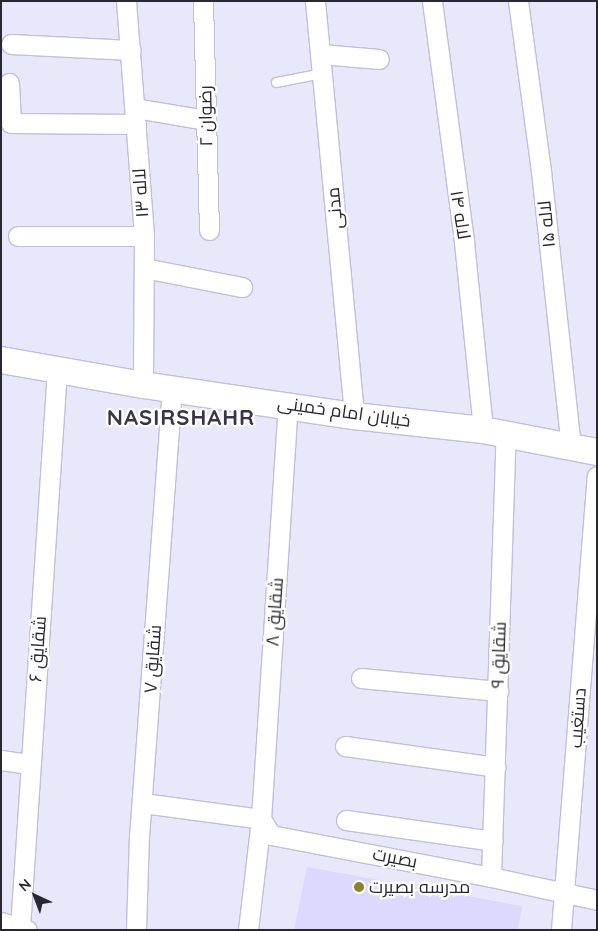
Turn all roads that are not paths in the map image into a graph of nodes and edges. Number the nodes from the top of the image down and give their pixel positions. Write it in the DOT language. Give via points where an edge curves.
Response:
graph roads {
  1 [pos="126,1"];
  2 [pos="203,1"];
  3 [pos="315,1"];
  4 [pos="432,1"];
  5 [pos="518,1"];
  6 [pos="11,44"];
  7 [pos="131,50"];
  8 [pos="321,54"];
  9 [pos="379,59"];
  10 [pos="322,73"];
  11 [pos="276,82"];
  12 [pos="9,83"];
  13 [pos="136,116"];
  14 [pos="206,120"];
  15 [pos="209,230"];
  16 [pos="18,236"];
  17 [pos="144,236"];
  18 [pos="144,268"];
  19 [pos="242,286"];
  20 [pos="1,360"];
  21 [pos="58,370"];
  22 [pos="143,384"];
  23 [pos="172,388"];
  24 [pos="288,405"];
  25 [pos="354,416"];
  26 [pos="494,432"];
  27 [pos="570,447"];
  28 [pos="597,452"];
  29 [pos="597,476"];
  30 [pos="361,678"];
  31 [pos="498,691"];
  32 [pos="345,746"];
  33 [pos="1,760"];
  34 [pos="30,764"];
  35 [pos="496,766"];
  36 [pos="143,803"];
  37 [pos="261,819"];
  38 [pos="346,820"];
  39 [pos="493,841"];
  40 [pos="491,877"];
  41 [pos="564,894"];
  42 [pos="597,900"];
  43 [pos="1,922"];
  44 [pos="24,929"];
  45 [pos="136,930"];
  46 [pos="248,930"];
  47 [pos="561,930"];
  1 -- 7 [label="street, لاله ۱۳"];
  2 -- 14 [label="street, رضوان ۲"];
  3 -- 8 [label="street, مدنی"];
  4 -- 26 [label="street, لاله ۱۴" via="464,242"];
  5 -- 27 [label="street, لاله ۱۵" via="541,171"];
  6 -- 7 [label="street"];
  7 -- 13 [label="street, لاله ۱۳"];
  8 -- 9 [label="street"];
  8 -- 10 [label="street, مدنی"];
  10 -- 11 [label="lane"];
  10 -- 25 [label="street, مدنی"];
  12 -- 13 [label="street" via="11,123"];
  13 -- 14 [label="street"];
  13 -- 17 [label="street, لاله ۱۳"];
  14 -- 15 [label="street, رضوان ۲"];
  16 -- 17 [label="street"];
  17 -- 18 [label="street, لاله ۱۳"];
  18 -- 19 [label="street"];
  18 -- 22 [label="street, لاله ۱۳"];
  20 -- 21 [label="main road, خیابان امام خمینی"];
  21 -- 22 [label="main road, خیابان امام خمینی"];
  21 -- 34 [label="street, شقایق ۶"];
  22 -- 23 [label="main road, خیابان امام خمینی"];
  23 -- 24 [label="main road, خیابان امام خمینی"];
  23 -- 36 [label="street, شقایق ۷"];
  24 -- 25 [label="main road, خیابان امام خمینی"];
  24 -- 37 [label="street, شقایق ۸"];
  25 -- 26 [label="main road, خیابان امام خمینی"];
  26 -- 27 [label="main road, خیابان امام خمینی"];
  26 -- 31 [label="street, شقایق ۹"];
  27 -- 28 [label="main road, خیابان امام خمینی"];
  29 -- 41 [label="street, دستغیب"];
  30 -- 31 [label="street"];
  31 -- 35 [label="street, شقایق ۹"];
  32 -- 35 [label="street"];
  33 -- 34 [label="street"];
  34 -- 44 [label="street, شقایق ۶"];
  35 -- 39 [label="street, شقایق ۹"];
  36 -- 37 [label="street"];
  36 -- 45 [label="street, شقایق ۷"];
  37 -- 40 [label="street, بصیرت" via="271,835"];
  37 -- 46 [label="street, شقایق ۸"];
  38 -- 39 [label="street"];
  39 -- 40 [label="street, شقایق ۹"];
  40 -- 41 [label="street, بصیرت"];
  41 -- 42 [label="street, بصیرت"];
  41 -- 47 [label="street, دستغیب"];
  43 -- 44 [label="street"];
}
